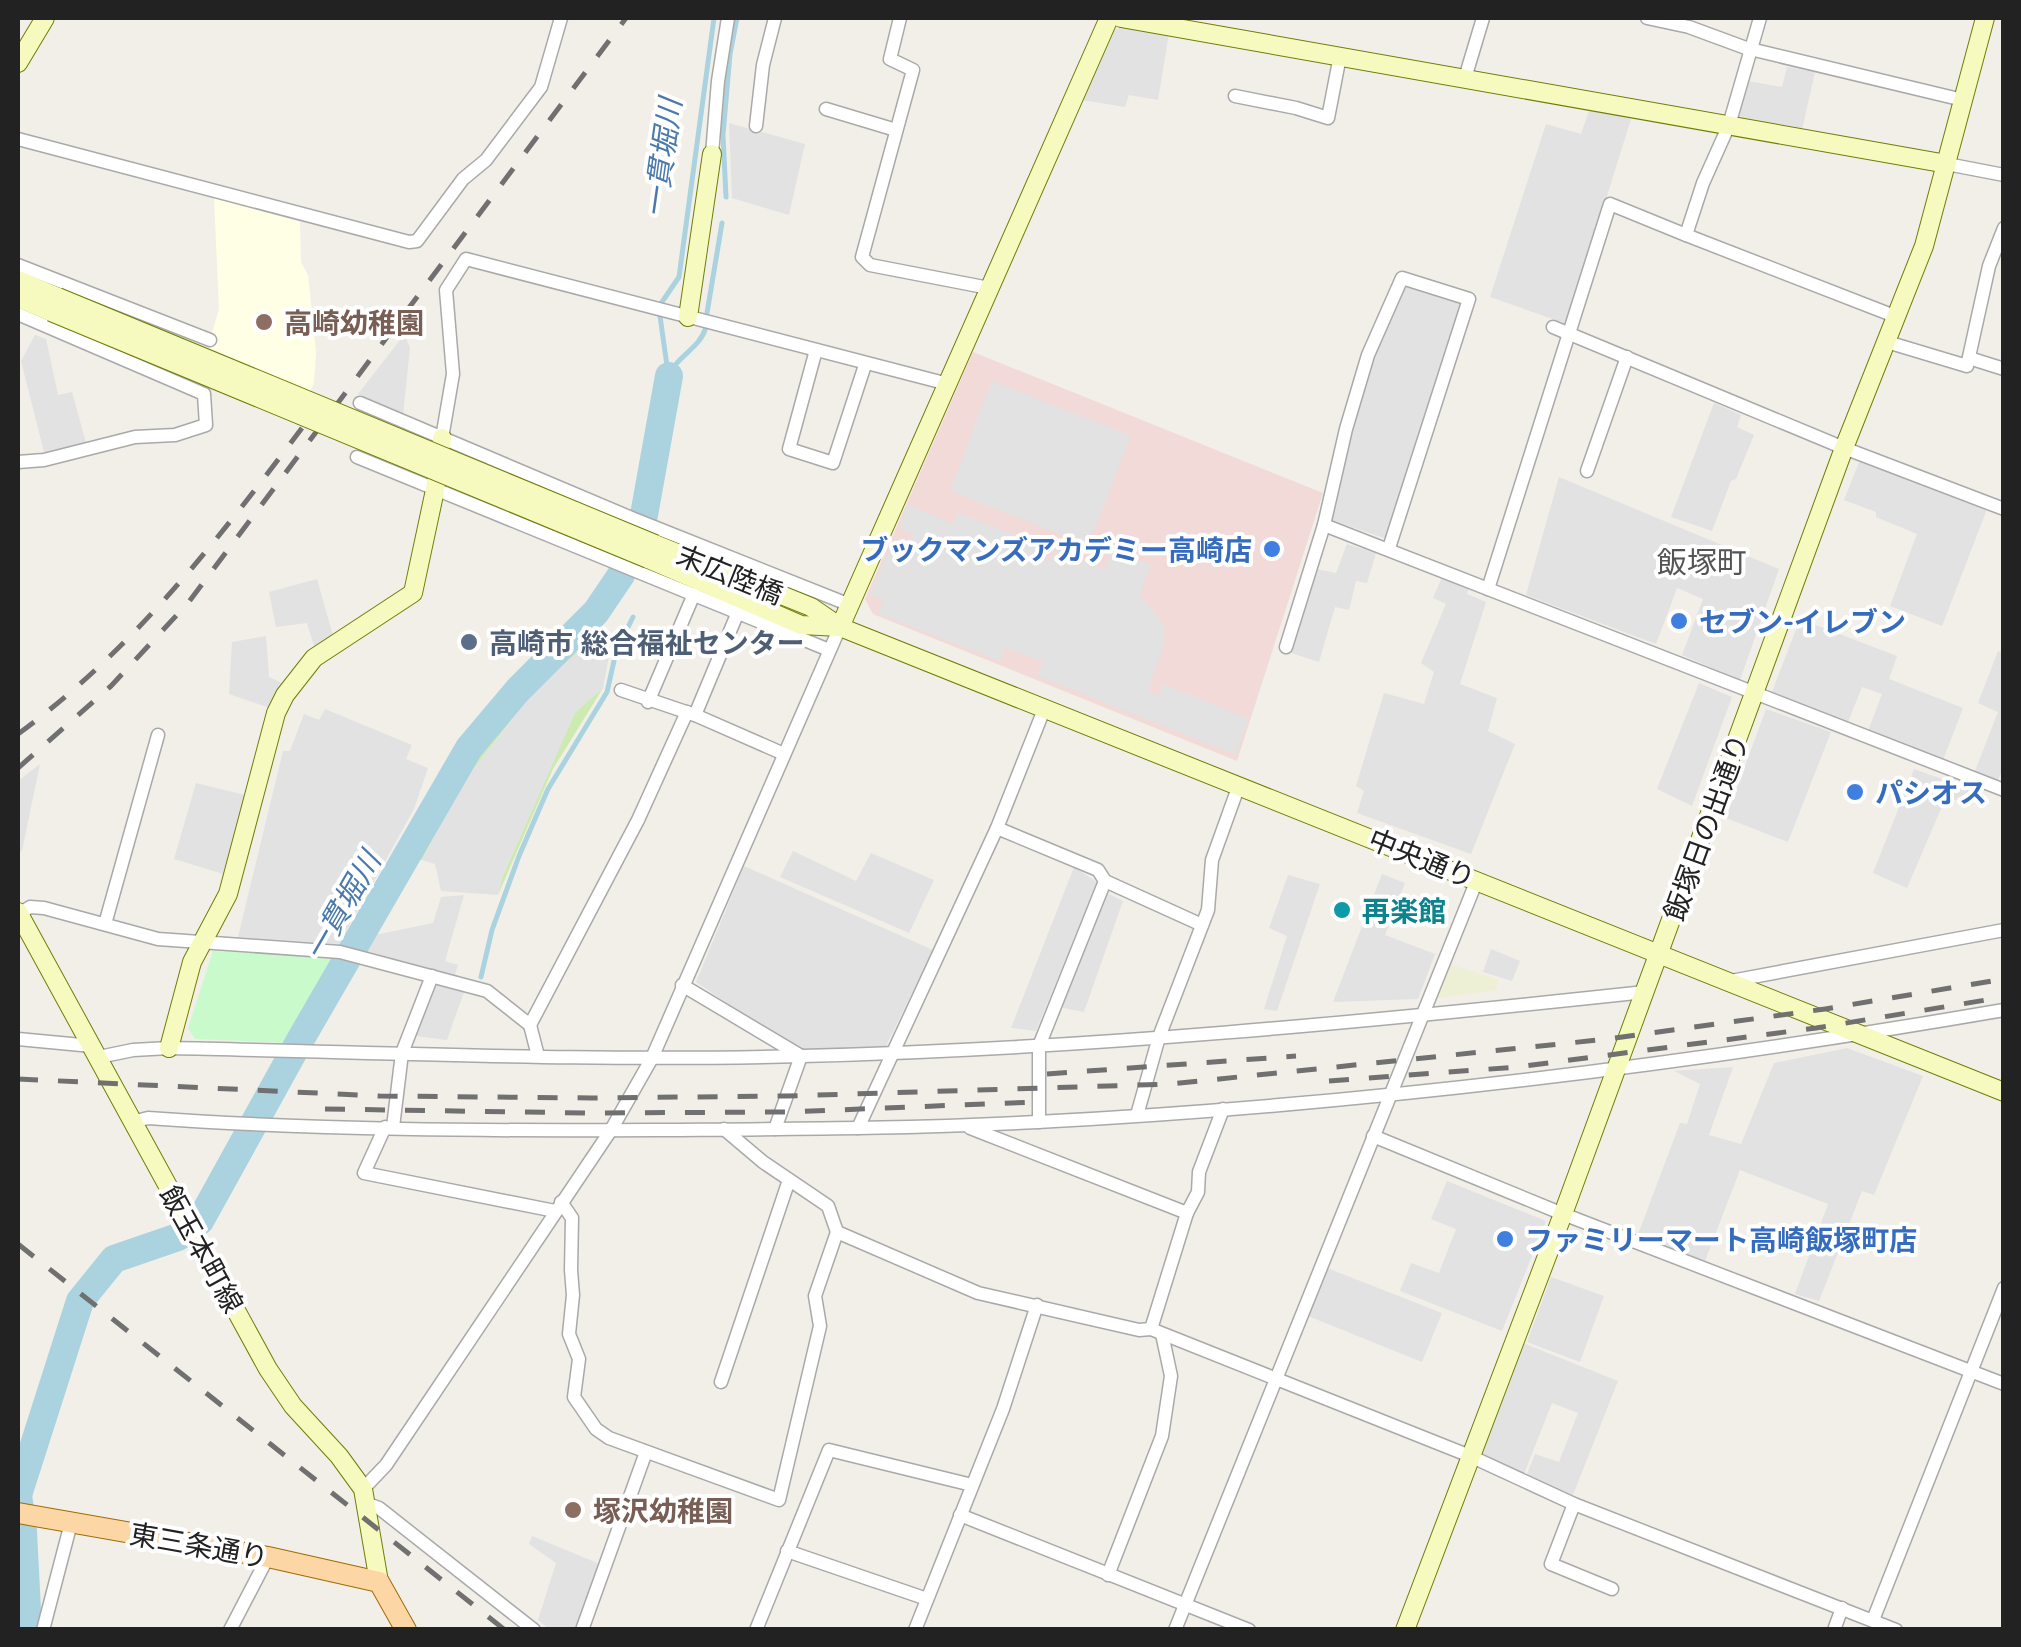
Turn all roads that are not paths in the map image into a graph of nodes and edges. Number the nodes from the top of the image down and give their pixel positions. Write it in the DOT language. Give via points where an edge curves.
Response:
graph roads {
  1 [pos="45,18"];
  2 [pos="561,18"];
  3 [pos="728,18"];
  4 [pos="775,18"];
  5 [pos="900,18"];
  6 [pos="1109,18"];
  7 [pos="1121,18"];
  8 [pos="1483,18"];
  9 [pos="1647,18"];
  10 [pos="1760,18"];
  11 [pos="1985,18"];
  12 [pos="1750,50"];
  13 [pos="1340,56"];
  14 [pos="18,63"];
  15 [pos="1465,78"];
  16 [pos="1234,96"];
  17 [pos="1962,100"];
  18 [pos="826,110"];
  19 [pos="756,126"];
  20 [pos="1730,126"];
  21 [pos="896,130"];
  22 [pos="18,138"];
  23 [pos="712,154"];
  24 [pos="1947,164"];
  25 [pos="2004,176"];
  26 [pos="2004,228"];
  27 [pos="1686,236"];
  28 [pos="18,265"];
  29 [pos="1989,266"];
  30 [pos="2004,269"];
  31 [pos="18,280"];
  32 [pos="989,288"];
  33 [pos="18,298"];
  34 [pos="59,306"];
  35 [pos="18,314"];
  36 [pos="1896,317"];
  37 [pos="688,318"];
  38 [pos="1553,327"];
  39 [pos="1568,333"];
  40 [pos="210,340"];
  41 [pos="1886,342"];
  42 [pos="816,350"];
  43 [pos="1627,357"];
  44 [pos="1969,358"];
  45 [pos="865,365"];
  46 [pos="2004,369"];
  47 [pos="948,384"];
  48 [pos="360,403"];
  49 [pos="442,438"];
  50 [pos="1844,448"];
  51 [pos="357,458"];
  52 [pos="18,462"];
  53 [pos="1586,470"];
  54 [pos="435,490"];
  55 [pos="2004,508"];
  56 [pos="1324,525"];
  57 [pos="1389,548"];
  58 [pos="646,549"];
  59 [pos="1488,589"];
  60 [pos="694,594"];
  61 [pos="850,605"];
  62 [pos="738,612"];
  63 [pos="840,627"];
  64 [pos="1286,647"];
  65 [pos="829,650"];
  66 [pos="621,690"];
  67 [pos="1755,695"];
  68 [pos="648,702"];
  69 [pos="1045,708"];
  70 [pos="691,714"];
  71 [pos="158,735"];
  72 [pos="784,754"];
  73 [pos="1239,785"];
  74 [pos="2004,790"];
  75 [pos="997,828"];
  76 [pos="1105,880"];
  77 [pos="1476,880"];
  78 [pos="18,913"];
  79 [pos="105,924"];
  80 [pos="1202,924"];
  81 [pos="2004,930"];
  82 [pos="200,944"];
  83 [pos="1659,954"];
  84 [pos="432,976"];
  85 [pos="1728,982"];
  86 [pos="682,985"];
  87 [pos="1645,992"];
  88 [pos="2004,1010"];
  89 [pos="1423,1016"];
  90 [pos="530,1025"];
  91 [pos="1862,1034"];
  92 [pos="1160,1037"];
  93 [pos="18,1039"];
  94 [pos="1038,1046"];
  95 [pos="168,1048"];
  96 [pos="96,1051"];
  97 [pos="402,1053"];
  98 [pos="891,1053"];
  99 [pos="538,1056"];
  100 [pos="801,1056"];
  101 [pos="652,1058"];
  102 [pos="1616,1070"];
  103 [pos="1390,1092"];
  104 [pos="2004,1092"];
  105 [pos="1222,1109"];
  106 [pos="1137,1115"];
  107 [pos="132,1122"];
  108 [pos="1039,1122"];
  109 [pos="962,1125"];
  110 [pos="389,1127"];
  111 [pos="858,1128"];
  112 [pos="775,1129"];
  113 [pos="611,1130"];
  114 [pos="724,1130"];
  115 [pos="1373,1136"];
  116 [pos="789,1180"];
  117 [pos="558,1207"];
  118 [pos="1187,1213"];
  119 [pos="1563,1214"];
  120 [pos="838,1232"];
  121 [pos="2004,1288"];
  122 [pos="1037,1305"];
  123 [pos="1156,1332"];
  124 [pos="1972,1371"];
  125 [pos="1275,1379"];
  126 [pos="720,1382"];
  127 [pos="2004,1384"];
  128 [pos="646,1452"];
  129 [pos="1470,1456"];
  130 [pos="972,1485"];
  131 [pos="364,1496"];
  132 [pos="778,1500"];
  133 [pos="1574,1504"];
  134 [pos="804,1510"];
  135 [pos="24,1515"];
  136 [pos="960,1515"];
  137 [pos="71,1523"];
  138 [pos="787,1551"];
  139 [pos="268,1557"];
  140 [pos="1108,1575"];
  141 [pos="379,1582"];
  142 [pos="1612,1589"];
  143 [pos="927,1599"];
  144 [pos="1185,1604"];
  145 [pos="1842,1608"];
  146 [pos="1873,1620"];
  147 [pos="43,1630"];
  148 [pos="230,1630"];
  149 [pos="406,1630"];
  150 [pos="534,1630"];
  151 [pos="582,1630"];
  152 [pos="756,1630"];
  153 [pos="915,1630"];
  154 [pos="1175,1630"];
  155 [pos="1250,1630"];
  156 [pos="1405,1630"];
  157 [pos="1834,1630"];
  158 [pos="1896,1630"];
  1 -- 14 [label="street"];
  2 -- 22 [label="street" via="541,87 418,241"];
  3 -- 23 [label="street"];
  4 -- 19 [label="street"];
  5 -- 21 [label="street" via="890,59 914,70"];
  6 -- 32 [label="street"];
  7 -- 13 [label="street"];
  8 -- 15 [label="street"];
  9 -- 12 [label="street"];
  10 -- 12 [label="street"];
  11 -- 17 [label="street, 飯塚日の出通り"];
  12 -- 17 [label="street"];
  12 -- 20 [label="street"];
  13 -- 15 [label="street"];
  13 -- 16 [label="street" via="1328,118"];
  15 -- 20 [label="street"];
  17 -- 24 [label="street, 飯塚日の出通り"];
  18 -- 21 [label="street"];
  20 -- 24 [label="street"];
  20 -- 27 [label="street"];
  21 -- 32 [label="street" via="862,257 870,265"];
  23 -- 37 [label="street"];
  24 -- 25 [label="street"];
  24 -- 36 [label="street, 飯塚日の出通り"];
  26 -- 29 [label="street"];
  27 -- 36 [label="street"];
  27 -- 39 [label="street" via="1610,204"];
  28 -- 34 [label="street"];
  29 -- 30 [label="street"];
  29 -- 44 [label="street"];
  31 -- 34 [label="street, 末広陸橋"];
  32 -- 47 [label="street"];
  33 -- 34 [label="street, 末広陸橋"];
  34 -- 35 [label="street"];
  34 -- 40 [label="street"];
  34 -- 52 [label="street" via="204,394 206,426"];
  34 -- 58 [label="street, 末広陸橋, bridge"];
  36 -- 41 [label="street, 飯塚日の出通り"];
  37 -- 42 [label="street"];
  37 -- 49 [label="street" via="466,259 446,290 453,374"];
  38 -- 39 [label="street"];
  39 -- 43 [label="street"];
  39 -- 59 [label="street"];
  41 -- 44 [label="street" via="1968,366"];
  41 -- 50 [label="street, 飯塚日の出通り"];
  42 -- 45 [label="street"];
  42 -- 45 [label="street" via="789,449 834,462"];
  43 -- 50 [label="street"];
  43 -- 53 [label="street"];
  44 -- 46 [label="street"];
  45 -- 47 [label="street"];
  47 -- 61 [label="street"];
  48 -- 49 [label="street"];
  49 -- 54 [label="street"];
  49 -- 58 [label="street" via="634,519"];
  50 -- 55 [label="street"];
  50 -- 67 [label="street, 飯塚日の出通り"];
  51 -- 54 [label="street"];
  54 -- 58 [label="street" via="619,563"];
  54 -- 82 [label="street" via="413,593 314,658 284,695 228,894"];
  56 -- 57 [label="street"];
  56 -- 57 [label="street" via="1368,355 1402,278 1469,299"];
  56 -- 64 [label="street"];
  57 -- 59 [label="street"];
  58 -- 60 [label="street"];
  58 -- 61 [label="street"];
  58 -- 63 [label="street, 末広陸橋" via="812,607"];
  59 -- 67 [label="street"];
  60 -- 62 [label="street"];
  60 -- 68 [label="street"];
  61 -- 63 [label="street"];
  62 -- 65 [label="street"];
  62 -- 70 [label="street"];
  63 -- 65 [label="street"];
  63 -- 69 [label="street, 中央通り"];
  65 -- 72 [label="street"];
  66 -- 68 [label="street"];
  67 -- 74 [label="street"];
  67 -- 83 [label="street, 飯塚日の出通り"];
  68 -- 70 [label="street"];
  69 -- 73 [label="street, 中央通り"];
  69 -- 75 [label="street"];
  70 -- 72 [label="street"];
  70 -- 90 [label="street"];
  71 -- 79 [label="street"];
  72 -- 86 [label="street"];
  73 -- 77 [label="street, 中央通り"];
  73 -- 80 [label="street" via="1212,860"];
  75 -- 76 [label="street" via="1098,870"];
  75 -- 98 [label="street"];
  76 -- 80 [label="street"];
  76 -- 94 [label="street"];
  77 -- 83 [label="street, 中央通り"];
  77 -- 89 [label="street"];
  78 -- 79 [label="street" via="30,906"];
  78 -- 96 [label="street, 飯玉本町線"];
  79 -- 82 [label="street"];
  80 -- 92 [label="street"];
  81 -- 85 [label="street"];
  82 -- 84 [label="street" via="340,952"];
  82 -- 95 [label="street"];
  83 -- 85 [label="street, 中央通り"];
  83 -- 87 [label="street, 飯塚日の出通り"];
  84 -- 90 [label="street" via="487,992"];
  84 -- 97 [label="street"];
  85 -- 91 [label="street, 中央通り"];
  86 -- 100 [label="street"];
  86 -- 101 [label="street"];
  87 -- 89 [label="street"];
  87 -- 102 [label="street, 飯塚日の出通り"];
  88 -- 91 [label="street"];
  89 -- 92 [label="street"];
  89 -- 103 [label="street"];
  90 -- 99 [label="street"];
  91 -- 102 [label="street"];
  91 -- 104 [label="street, 中央通り"];
  92 -- 94 [label="street"];
  92 -- 106 [label="street"];
  93 -- 96 [label="street"];
  94 -- 98 [label="street"];
  94 -- 108 [label="street"];
  95 -- 96 [label="street"];
  95 -- 97 [label="street"];
  96 -- 107 [label="street, 飯玉本町線"];
  97 -- 99 [label="street"];
  97 -- 110 [label="street"];
  98 -- 100 [label="street"];
  98 -- 111 [label="street"];
  99 -- 101 [label="street"];
  100 -- 101 [label="street"];
  100 -- 112 [label="street"];
  101 -- 113 [label="street"];
  102 -- 103 [label="street"];
  102 -- 119 [label="street, 飯塚日の出通り"];
  103 -- 105 [label="street"];
  103 -- 115 [label="street"];
  105 -- 106 [label="street"];
  105 -- 118 [label="street"];
  106 -- 108 [label="street"];
  107 -- 110 [label="street"];
  107 -- 131 [label="street, 飯玉本町線" via="281,1390"];
  108 -- 109 [label="street"];
  109 -- 111 [label="street"];
  109 -- 118 [label="street"];
  110 -- 113 [label="street"];
  110 -- 117 [label="street" via="364,1173"];
  111 -- 112 [label="street"];
  112 -- 114 [label="street"];
  113 -- 114 [label="street"];
  113 -- 117 [label="street"];
  114 -- 116 [label="street"];
  115 -- 119 [label="street"];
  115 -- 125 [label="street"];
  116 -- 120 [label="street" via="828,1206"];
  116 -- 126 [label="street"];
  117 -- 128 [label="street" via="572,1218 574,1398 596,1430"];
  117 -- 131 [label="street"];
  118 -- 123 [label="street"];
  119 -- 124 [label="street"];
  119 -- 129 [label="street, 飯塚日の出通り"];
  120 -- 122 [label="street" via="978,1293"];
  120 -- 132 [label="street" via="816,1296 820,1326"];
  121 -- 124 [label="street"];
  122 -- 123 [label="street"];
  122 -- 130 [label="street"];
  123 -- 125 [label="street"];
  123 -- 140 [label="street" via="1171,1376 1162,1436"];
  124 -- 127 [label="street"];
  124 -- 146 [label="street"];
  125 -- 129 [label="street"];
  125 -- 144 [label="street"];
  128 -- 132 [label="street"];
  128 -- 151 [label="street"];
  129 -- 133 [label="street"];
  129 -- 156 [label="street, 飯塚日の出通り"];
  130 -- 134 [label="street" via="830,1450"];
  130 -- 136 [label="street"];
  131 -- 141 [label="street, 飯玉本町線"];
  131 -- 150 [label="street"];
  132 -- 134 [label="street"];
  133 -- 142 [label="street" via="1551,1564"];
  133 -- 145 [label="street"];
  134 -- 138 [label="street"];
  135 -- 137 [label="main road, 東三条通り"];
  136 -- 140 [label="street"];
  136 -- 143 [label="street"];
  137 -- 139 [label="main road, 東三条通り"];
  137 -- 147 [label="street"];
  138 -- 143 [label="street"];
  138 -- 152 [label="street"];
  139 -- 141 [label="main road, 東三条通り"];
  139 -- 148 [label="street"];
  140 -- 144 [label="street"];
  141 -- 149 [label="main road"];
  143 -- 153 [label="street"];
  144 -- 154 [label="street"];
  144 -- 155 [label="street"];
  145 -- 146 [label="street"];
  145 -- 157 [label="street"];
  146 -- 158 [label="street"];
}
